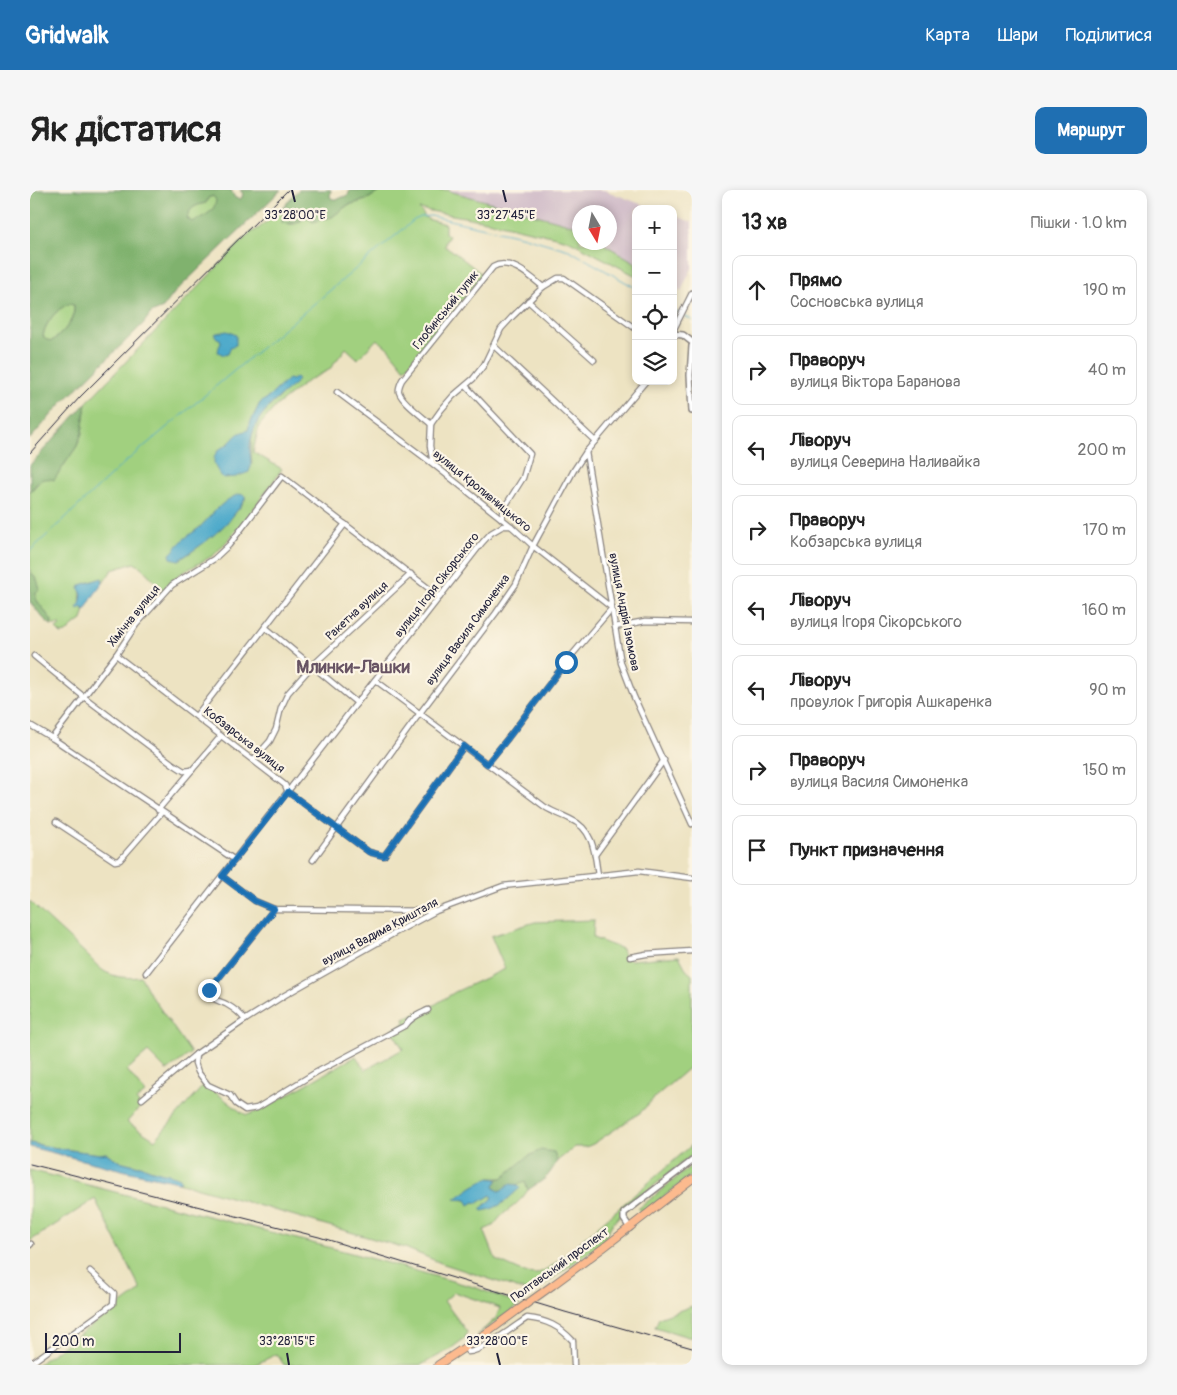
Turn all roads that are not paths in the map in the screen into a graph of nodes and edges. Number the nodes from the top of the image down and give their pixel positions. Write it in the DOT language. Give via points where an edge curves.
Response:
graph roads {
  1 [pos="543,287"];
  2 [pos="692,294"];
  3 [pos="528,301"];
  4 [pos="677,324"];
  5 [pos="632,326"];
  6 [pos="677,333"];
  7 [pos="692,342"];
  8 [pos="494,346"];
  9 [pos="692,346"];
  10 [pos="594,360"];
  11 [pos="643,385"];
  12 [pos="466,386"];
  13 [pos="337,392"];
  14 [pos="692,411"];
  15 [pos="432,424"];
  16 [pos="595,440"];
  17 [pos="586,452"];
  18 [pos="433,464"];
  19 [pos="502,519"];
  20 [pos="345,524"];
  21 [pos="510,526"];
  22 [pos="533,546"];
  23 [pos="411,574"];
  24 [pos="440,597"];
  25 [pos="612,608"];
  26 [pos="692,622"];
  27 [pos="265,627"];
  28 [pos="615,627"];
  29 [pos="116,655"];
  30 [pos="34,656"];
  31 [pos="312,666"];
  32 [pos="375,680"];
  33 [pos="84,697"];
  34 [pos="357,703"];
  35 [pos="420,713"];
  36 [pos="196,716"];
  37 [pos="30,724"];
  38 [pos="221,736"];
  39 [pos="52,738"];
  40 [pos="464,746"];
  41 [pos="253,760"];
  42 [pos="664,760"];
  43 [pos="487,764"];
  44 [pos="192,770"];
  45 [pos="288,792"];
  46 [pos="160,811"];
  47 [pos="56,822"];
  48 [pos="692,824"];
  49 [pos="336,827"];
  50 [pos="595,855"];
  51 [pos="235,860"];
  52 [pos="312,860"];
  53 [pos="222,876"];
  54 [pos="598,876"];
  55 [pos="692,878"];
  56 [pos="274,909"];
  57 [pos="436,911"];
  58 [pos="692,951"];
  59 [pos="630,957"];
  60 [pos="146,973"];
  61 [pos="428,1010"];
  62 [pos="245,1020"];
  63 [pos="196,1054"];
  64 [pos="142,1099"];
  65 [pos="692,1161"];
  66 [pos="692,1179"];
  67 [pos="630,1228"];
  68 [pos="90,1271"];
  69 [pos="465,1347"];
  70 [pos="30,1364"];
  71 [pos="438,1365"];
  72 [pos="574,1365"];
  1 -- 3 [label="street"];
  1 -- 5 [label="street" via="564,278"];
  1 -- 15 [label="street, Глобинський тупик" via="517,268 500,264 493,267 399,386 398,390 406,402"];
  2 -- 4 [label="street"];
  3 -- 8 [label="street" via="502,329"];
  3 -- 10 [label="street"];
  6 -- 7 [label="street"];
  8 -- 12 [label="street" via="484,365"];
  8 -- 16 [label="street"];
  9 -- 14 [label="street"];
  11 -- 16 [label="street, вулиця Василя Симоненка"];
  12 -- 15 [label="street" via="453,396"];
  12 -- 19 [label="street" via="530,454 523,478 504,508"];
  13 -- 18 [label="street, вулиця Кропивницького"];
  15 -- 18 [label="street" via="430,446"];
  16 -- 17 [label="street, вулиця Василя Симоненка"];
  17 -- 22 [label="street, вулиця Василя Симоненка"];
  17 -- 25 [label="street, вулиця Андрія Ізюмова"];
  18 -- 19 [label="street, вулиця Кропивницького"];
  19 -- 21 [label="street, вулиця Кропивницького"];
  20 -- 23 [label="street"];
  20 -- 27 [label="street"];
  20 -- 29 [label="street, Хімічна вулиця" via="282,476 229,545 214,559 172,585 136,625"];
  21 -- 22 [label="street, вулиця Кропивницького"];
  21 -- 24 [label="street, вулиця Ігоря Сікорського" via="502,526 481,544"];
  22 -- 25 [label="street, вулиця Кропивницького"];
  22 -- 35 [label="street, вулиця Василя Симоненка" via="516,584"];
  23 -- 24 [label="street"];
  23 -- 31 [label="street, Ракетна вулиця"];
  24 -- 32 [label="street, вулиця Ігоря Сікорського"];
  25 -- 28 [label="street, вулиця Андрія Ізюмова"];
  25 -- 43 [label="street"];
  26 -- 28 [label="street" via="645,621"];
  27 -- 31 [label="street"];
  27 -- 36 [label="street"];
  28 -- 42 [label="street, вулиця Андрія Ізюмова" via="624,673"];
  29 -- 33 [label="street, Хімічна вулиця"];
  29 -- 36 [label="street, Кобзарська вулиця"];
  30 -- 33 [label="street"];
  31 -- 34 [label="street"];
  31 -- 41 [label="street, Ракетна вулиця" via="288,693 270,741"];
  32 -- 34 [label="street, вулиця Ігоря Сікорського"];
  32 -- 35 [label="street"];
  33 -- 39 [label="street, Хімічна вулиця"];
  33 -- 44 [label="street" via="184,771"];
  34 -- 45 [label="street, вулиця Ігоря Сікорського"];
  35 -- 40 [label="street"];
  35 -- 49 [label="street, вулиця Василя Симоненка"];
  36 -- 38 [label="street, Кобзарська вулиця"];
  37 -- 39 [label="street"];
  38 -- 41 [label="street, Кобзарська вулиця"];
  38 -- 44 [label="street"];
  39 -- 46 [label="street"];
  40 -- 43 [label="street"];
  40 -- 49 [label="street, Кобзарська вулиця" via="384,856 369,852"];
  41 -- 45 [label="street, Кобзарська вулиця" via="285,785"];
  42 -- 48 [label="street, вулиця Андрія Ізюмова"];
  42 -- 50 [label="street"];
  43 -- 50 [label="street" via="545,807 582,826 592,839"];
  44 -- 46 [label="street"];
  45 -- 49 [label="street, Кобзарська вулиця"];
  45 -- 51 [label="street, вулиця Ігоря Сікорського"];
  46 -- 47 [label="street" via="120,860 115,861"];
  46 -- 51 [label="street"];
  49 -- 52 [label="street, вулиця Василя Симоненка"];
  50 -- 54 [label="street"];
  51 -- 53 [label="street, вулиця Ігоря Сікорського"];
  53 -- 56 [label="street" via="255,901"];
  53 -- 60 [label="street, вулиця Ігоря Сікорського"];
  54 -- 55 [label="street, вулиця Вадима Кришталя" via="639,871"];
  54 -- 57 [label="street, вулиця Вадима Кришталя" via="504,886"];
  56 -- 57 [label="street"];
  56 -- 62 [label="street" via="209,990 211,997 228,1005"];
  57 -- 62 [label="street, вулиця Вадима Кришталя"];
  58 -- 59 [label="street"];
  61 -- 63 [label="street" via="257,1108 245,1110 230,1095 208,1085 198,1072"];
  62 -- 63 [label="street, вулиця Вадима Кришталя"];
  63 -- 64 [label="street, вулиця Вадима Кришталя"];
  65 -- 67 [label="street" via="624,1213"];
  66 -- 67 [label="highway, Полтавський проспект"];
  67 -- 69 [label="highway, Полтавський проспект, bridge"];
  68 -- 70 [label="street" via="114,1293 113,1304"];
  69 -- 71 [label="highway, Полтавський проспект"];
  69 -- 72 [label="street" via="472,1352 527,1318 534,1319 552,1323 573,1340"];
}
